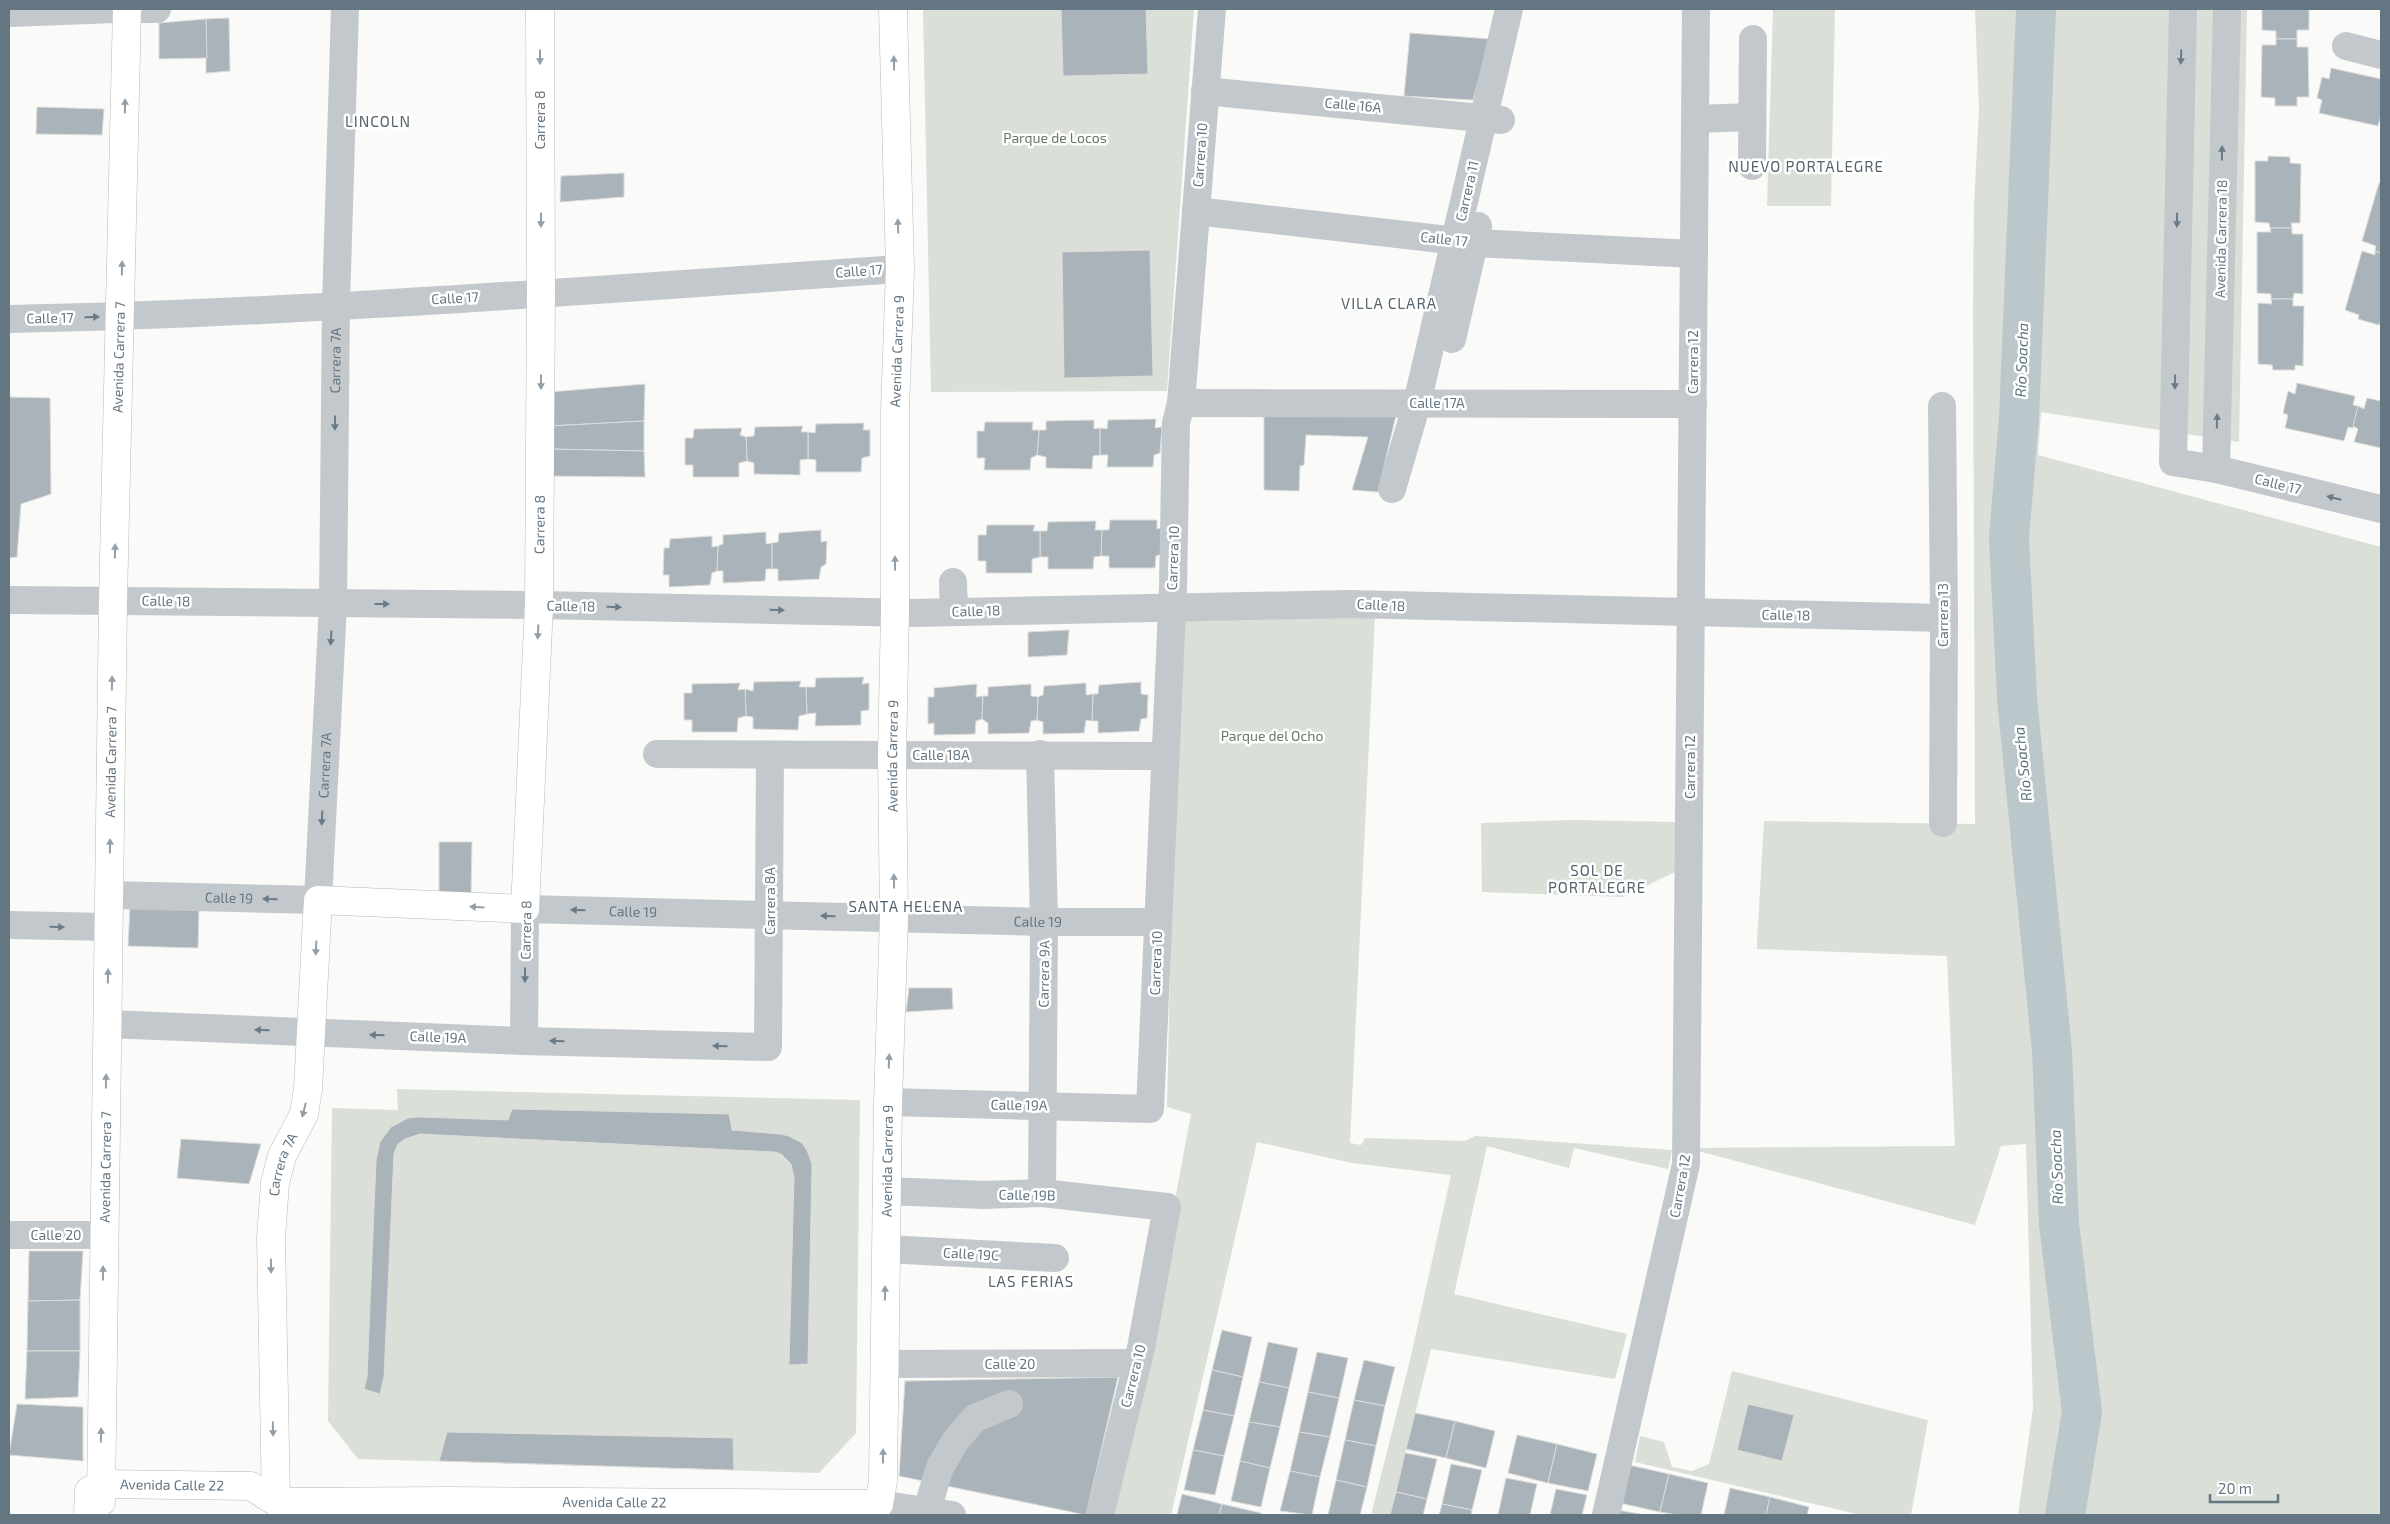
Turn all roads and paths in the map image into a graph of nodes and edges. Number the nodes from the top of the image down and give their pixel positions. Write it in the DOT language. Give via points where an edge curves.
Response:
graph roads {
  1 [pos="118,9"];
  2 [pos="128,9"];
  3 [pos="156,9"];
  4 [pos="345,9"];
  5 [pos="540,9"];
  6 [pos="893,9"];
  7 [pos="1212,9"];
  8 [pos="1509,9"];
  9 [pos="1524,9"];
  10 [pos="1696,9"];
  11 [pos="2183,9"];
  12 [pos="2227,9"];
  13 [pos="9,13"];
  14 [pos="1752,39"];
  15 [pos="2346,46"];
  16 [pos="1508,49"];
  17 [pos="2381,54"];
  18 [pos="1205,91"];
  19 [pos="1752,117"];
  20 [pos="1492,118"];
  21 [pos="1695,118"];
  22 [pos="1752,166"];
  23 [pos="1196,211"];
  24 [pos="1465,242"];
  25 [pos="1694,254"];
  26 [pos="900,269"];
  27 [pos="542,293"];
  28 [pos="336,304"];
  29 [pos="120,317"];
  30 [pos="9,319"];
  31 [pos="1181,403"];
  32 [pos="1427,403"];
  33 [pos="1693,404"];
  34 [pos="1942,406"];
  35 [pos="2216,469"];
  36 [pos="1392,489"];
  37 [pos="2381,509"];
  38 [pos="954,582"];
  39 [pos="9,600"];
  40 [pos="113,600"];
  41 [pos="333,604"];
  42 [pos="539,605"];
  43 [pos="1171,606"];
  44 [pos="954,611"];
  45 [pos="895,612"];
  46 [pos="1691,613"];
  47 [pos="1944,618"];
  48 [pos="657,754"];
  49 [pos="1040,754"];
  50 [pos="892,755"];
  51 [pos="770,756"];
  52 [pos="1164,756"];
  53 [pos="1943,823"];
  54 [pos="109,895"];
  55 [pos="318,900"];
  56 [pos="526,909"];
  57 [pos="770,914"];
  58 [pos="894,917"];
  59 [pos="1044,922"];
  60 [pos="1158,922"];
  61 [pos="9,925"];
  62 [pos="109,927"];
  63 [pos="107,1024"];
  64 [pos="311,1032"];
  65 [pos="524,1041"];
  66 [pos="768,1047"];
  67 [pos="888,1102"];
  68 [pos="1042,1105"];
  69 [pos="1150,1109"];
  70 [pos="887,1191"];
  71 [pos="1042,1193"];
  72 [pos="1167,1207"];
  73 [pos="9,1235"];
  74 [pos="103,1235"];
  75 [pos="886,1249"];
  76 [pos="1056,1258"];
  77 [pos="1136,1363"];
  78 [pos="884,1364"];
  79 [pos="1009,1404"];
  80 [pos="100,1484"];
  81 [pos="447,1508"];
  82 [pos="613,1509"];
  83 [pos="879,1510"];
  84 [pos="270,1511"];
  85 [pos="940,1513"];
  86 [pos="88,1515"];
  87 [pos="100,1515"];
  88 [pos="1100,1515"];
  89 [pos="1606,1515"];
  1 -- 2 [label="street"];
  1 -- 13 [label="street"];
  2 -- 3 [label="street"];
  29 -- 2 [label="main road, Avenida Carrera 7, one-way"];
  4 -- 28 [label="street, Carrera 7A"];
  5 -- 27 [label="main road, Carrera 8, one-way"];
  26 -- 6 [label="main road, Avenida Carrera 9, one-way"];
  7 -- 18 [label="street, Carrera 10"];
  8 -- 16 [label="street, Carrera 11"];
  9 -- 16 [label="street, Carrera 11"];
  10 -- 21 [label="street, Carrera 12"];
  11 -- 35 [label="street, Calle 17, one-way" via="2174,462"];
  35 -- 12 [label="street, Avenida Carrera 18, one-way"];
  14 -- 19 [label="street"];
  15 -- 17 [label="street"];
  16 -- 20 [label="street, Carrera 11"];
  18 -- 20 [label="street, Calle 16A"];
  18 -- 23 [label="street, Carrera 10"];
  19 -- 21 [label="street"];
  19 -- 22 [label="street"];
  20 -- 24 [label="street, Carrera 11"];
  21 -- 25 [label="street, Carrera 12"];
  23 -- 24 [label="street, Calle 17"];
  23 -- 31 [label="street, Carrera 10"];
  24 -- 25 [label="street, Calle 17"];
  24 -- 32 [label="street, Carrera 11"];
  25 -- 33 [label="street, Carrera 12"];
  26 -- 27 [label="street, Calle 17"];
  45 -- 26 [label="main road, Avenida Carrera 9, one-way" via="895,410"];
  27 -- 28 [label="street, Calle 17"];
  27 -- 42 [label="main road, Carrera 8, one-way"];
  28 -- 29 [label="street, Calle 17"];
  28 -- 41 [label="street, Carrera 7A, one-way"];
  30 -- 29 [label="street, Calle 17, one-way"];
  40 -- 29 [label="main road, Avenida Carrera 7, one-way"];
  31 -- 32 [label="street, Calle 17A"];
  31 -- 43 [label="street, Carrera 10" via="1176,423"];
  32 -- 33 [label="street, Calle 17A"];
  32 -- 36 [label="street, Carrera 11"];
  33 -- 46 [label="street, Carrera 12"];
  34 -- 47 [label="street, Carrera 13"];
  37 -- 35 [label="street, Calle 17, one-way"];
  38 -- 44 [label="street"];
  39 -- 40 [label="street, Calle 18"];
  40 -- 41 [label="street, Calle 18"];
  54 -- 40 [label="main road, Avenida Carrera 7, one-way"];
  41 -- 42 [label="street, Calle 18, one-way"];
  41 -- 55 [label="street, Carrera 7A, one-way"];
  42 -- 45 [label="street, Calle 18, one-way"];
  42 -- 56 [label="main road, Carrera 8, one-way"];
  43 -- 44 [label="street, Calle 18"];
  43 -- 46 [label="street, Calle 18" via="1349,604"];
  43 -- 52 [label="street, Carrera 10"];
  44 -- 45 [label="street, Calle 18"];
  45 -- 50 [label="main road, Avenida Carrera 9"];
  46 -- 47 [label="street, Calle 18"];
  46 -- 89 [label="street, Carrera 12" via="1686,1164"];
  47 -- 53 [label="street, Carrera 13"];
  48 -- 51 [label="street, Calle 18A"];
  49 -- 50 [label="street, Calle 18A"];
  49 -- 52 [label="street, Calle 18A"];
  49 -- 59 [label="street, Carrera 9A"];
  50 -- 51 [label="street, Calle 18A"];
  58 -- 50 [label="main road, Avenida Carrera 9, one-way"];
  51 -- 57 [label="street, Carrera 8A"];
  52 -- 60 [label="street, Carrera 10"];
  55 -- 54 [label="street, Calle 19, one-way"];
  54 -- 62 [label="main road, Avenida Carrera 7"];
  56 -- 55 [label="main road, Calle 19, one-way"];
  55 -- 64 [label="main road, Carrera 7A, one-way"];
  57 -- 56 [label="street, Calle 19, one-way"];
  56 -- 65 [label="street, Carrera 8, one-way"];
  58 -- 57 [label="street, Calle 19, one-way"];
  57 -- 66 [label="street, Carrera 8A"];
  58 -- 59 [label="street, Calle 19"];
  67 -- 58 [label="main road, Avenida Carrera 9, one-way"];
  59 -- 60 [label="street, Calle 19"];
  59 -- 68 [label="street, Carrera 9A"];
  60 -- 69 [label="street, Carrera 10"];
  61 -- 62 [label="street, one-way"];
  63 -- 62 [label="main road, Avenida Carrera 7, one-way"];
  64 -- 63 [label="street, Calle 19A, one-way"];
  74 -- 63 [label="main road, Avenida Carrera 7, one-way"];
  65 -- 64 [label="street, Calle 19A, one-way"];
  64 -- 84 [label="main road, Carrera 7A, one-way" via="304,1114 282,1156 277,1174 270,1238"];
  66 -- 65 [label="street, Calle 19A, one-way"];
  67 -- 68 [label="street, Calle 19A"];
  67 -- 70 [label="main road, Avenida Carrera 9"];
  68 -- 69 [label="street, Calle 19A"];
  68 -- 71 [label="street, Carrera 9A"];
  70 -- 71 [label="street, Calle 19B"];
  70 -- 75 [label="main road, Avenida Carrera 9"];
  71 -- 72 [label="street, Calle 19B"];
  72 -- 77 [label="street, Carrera 10"];
  73 -- 74 [label="street, Calle 20"];
  80 -- 74 [label="main road, Avenida Carrera 7, one-way"];
  75 -- 76 [label="street, Calle 19C"];
  78 -- 75 [label="main road, Avenida Carrera 9, one-way"];
  77 -- 78 [label="street, Calle 20"];
  77 -- 88 [label="street, Carrera 10"];
  83 -- 78 [label="main road, Avenida Carrera 9, one-way" via="883,1481"];
  79 -- 85 [label="street" via="975,1418 956,1440 940,1466"];
  80 -- 84 [label="main road, Avenida Calle 22" via="251,1486"];
  80 -- 86 [label="main road, Avenida Calle 22" via="89,1491"];
  80 -- 87 [label="main road, Avenida Carrera 7"];
  81 -- 82 [label="main road, Avenida Calle 22"];
  81 -- 84 [label="main road, Avenida Calle 22"];
  82 -- 83 [label="main road, Avenida Calle 22"];
  83 -- 85 [label="street, Avenida Calle 22"];
}
